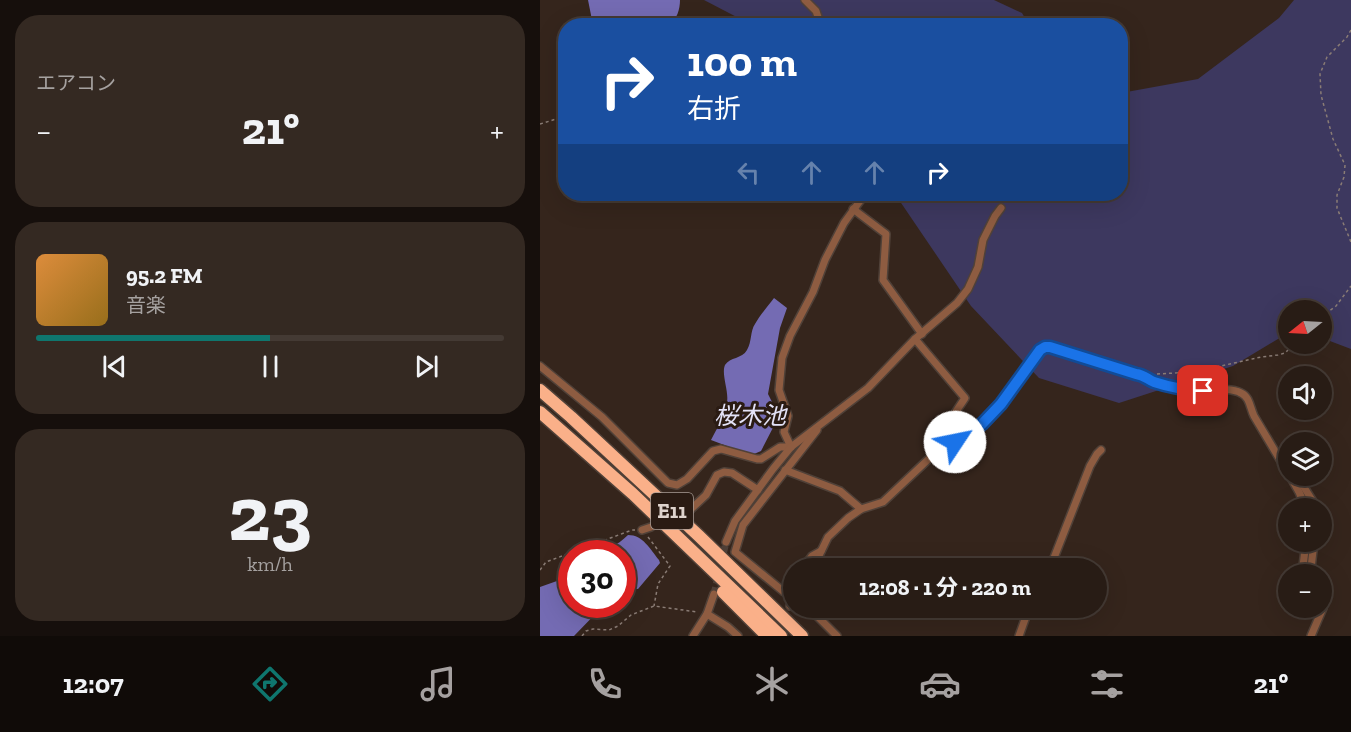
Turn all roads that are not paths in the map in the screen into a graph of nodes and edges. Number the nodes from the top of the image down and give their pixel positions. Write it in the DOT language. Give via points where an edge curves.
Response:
graph roads {
  1 [pos="805,0"];
  2 [pos="818,18"];
  3 [pos="860,201"];
  4 [pos="1001,208"];
  5 [pos="854,209"];
  6 [pos="918,336"];
  7 [pos="540,366"];
  8 [pos="540,390"];
  9 [pos="540,411"];
  10 [pos="820,426"];
  11 [pos="955,442"];
  12 [pos="791,447"];
  13 [pos="1101,450"];
  14 [pos="1278,456"];
  15 [pos="785,470"];
  16 [pos="758,490"];
  17 [pos="633,494"];
  18 [pos="861,509"];
  19 [pos="690,510"];
  20 [pos="651,527"];
  21 [pos="642,530"];
  22 [pos="726,542"];
  23 [pos="821,551"];
  24 [pos="810,558"];
  25 [pos="818,558"];
  26 [pos="1054,558"];
  27 [pos="783,591"];
  28 [pos="714,594"];
  29 [pos="707,614"];
  30 [pos="819,618"];
  31 [pos="1025,618"];
  32 [pos="1317,618"];
  33 [pos="693,636"];
  34 [pos="738,636"];
  35 [pos="767,636"];
  36 [pos="781,636"];
  37 [pos="802,636"];
  38 [pos="837,636"];
  39 [pos="1019,636"];
  40 [pos="1311,636"];
  1 -- 2 [label="street"];
  3 -- 5 [label="street"];
  4 -- 6 [label="street" via="983,240 978,267 968,289"];
  5 -- 6 [label="street" via="886,234 884,280"];
  5 -- 12 [label="street" via="825,260 782,358 779,390 788,416 784,432"];
  6 -- 10 [label="street" via="868,388"];
  6 -- 11 [label="street" via="964,399 951,419"];
  7 -- 12 [label="street" via="602,417 668,483 687,479 713,451 720,449 761,459 780,447"];
  8 -- 37 [label="highway, E11"];
  9 -- 17 [label="highway, E11"];
  10 -- 12 [label="street"];
  10 -- 15 [label="street"];
  11 -- 14 [label="street" via="972,433 1001,404 1040,350 1050,347 1188,390 1239,392 1250,402"];
  11 -- 18 [label="street" via="934,454 883,502"];
  12 -- 16 [label="street"];
  13 -- 26 [label="street" via="1090,466"];
  15 -- 18 [label="street" via="840,491"];
  15 -- 27 [label="street" via="743,525 735,552"];
  16 -- 19 [label="street" via="724,472 717,475 706,495"];
  16 -- 22 [label="street" via="735,521"];
  17 -- 35 [label="highway"];
  17 -- 36 [label="highway, E11"];
  18 -- 23 [label="street" via="828,537"];
  20 -- 21 [label="street"];
  23 -- 24 [label="street"];
  23 -- 25 [label="street"];
  28 -- 29 [label="street"];
  29 -- 33 [label="street"];
  29 -- 34 [label="street"];
  30 -- 38 [label="street"];
  31 -- 39 [label="street"];
  32 -- 40 [label="street"];
}
